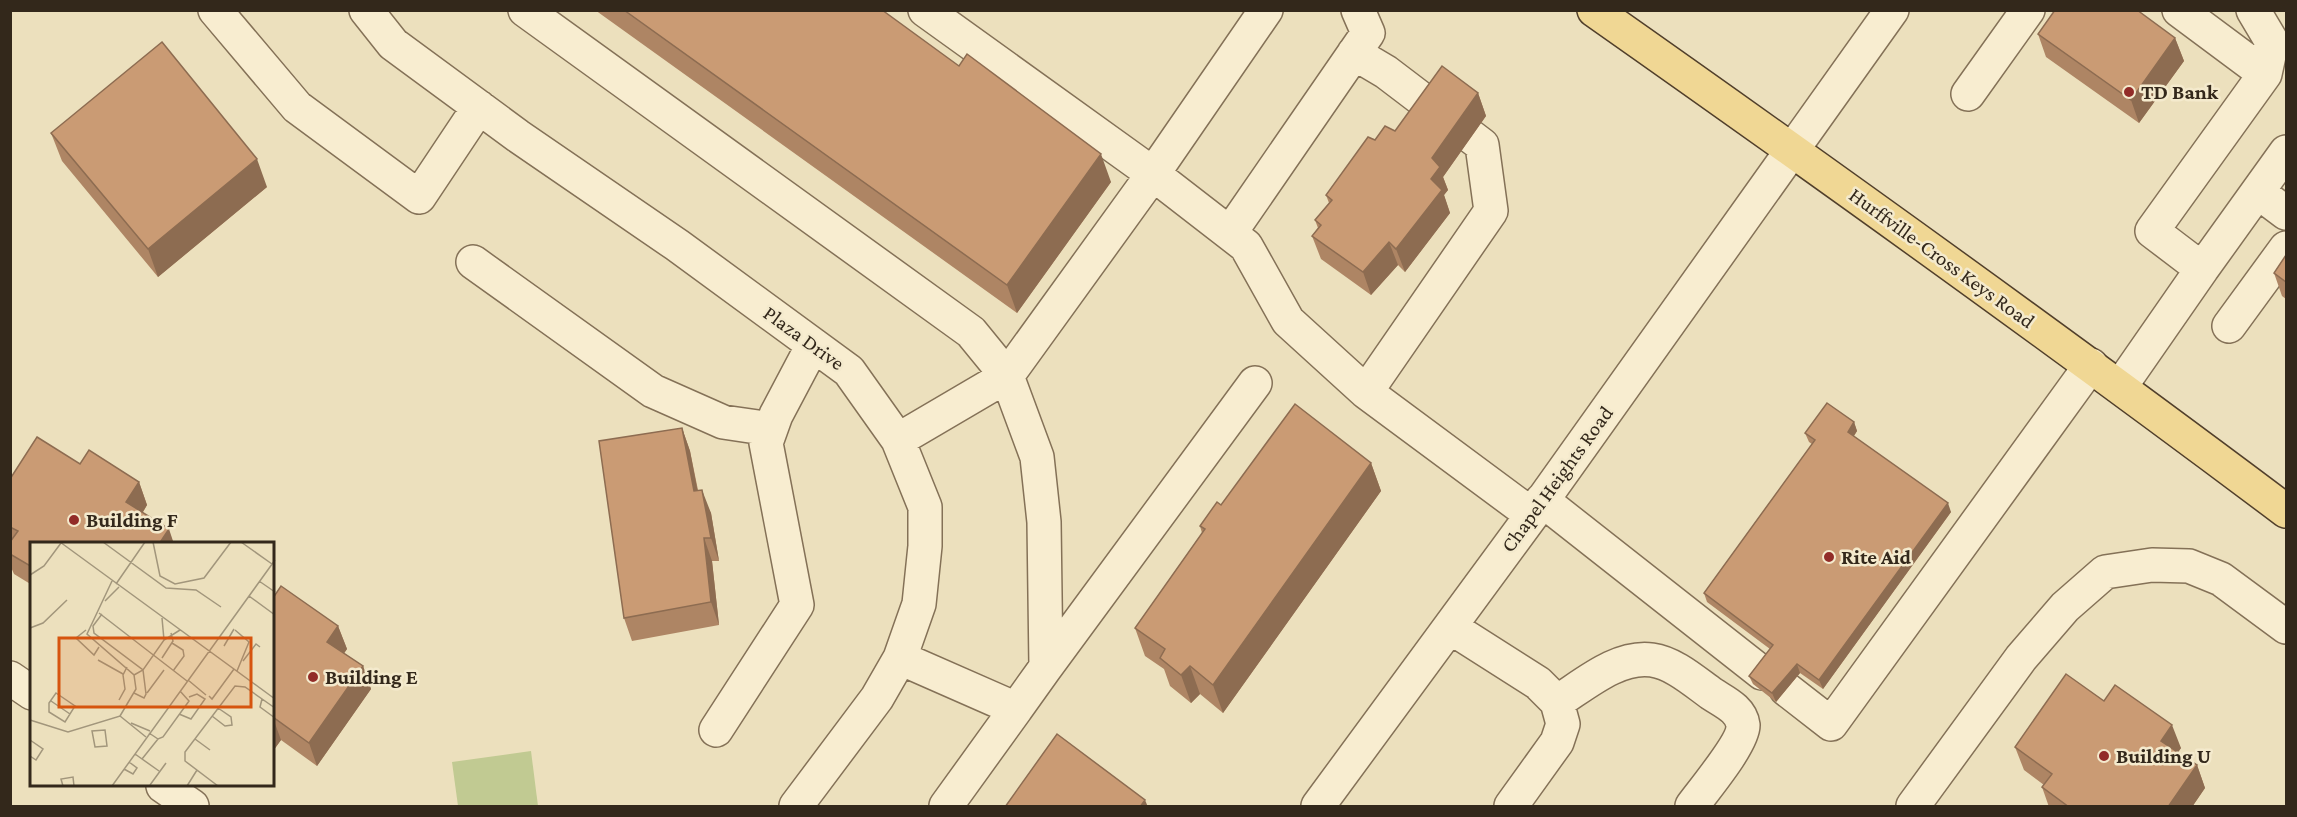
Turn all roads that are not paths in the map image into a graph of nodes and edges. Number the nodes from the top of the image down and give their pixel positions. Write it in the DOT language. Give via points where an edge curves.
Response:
graph roads {
  1 [pos="215,10"];
  2 [pos="366,10"];
  3 [pos="525,10"];
  4 [pos="925,10"];
  5 [pos="1594,10"];
  6 [pos="1892,10"];
  7 [pos="2028,10"];
  8 [pos="2179,10"];
  9 [pos="2253,10"];
  10 [pos="1263,12"];
  11 [pos="1360,32"];
  12 [pos="2265,74"];
  13 [pos="1968,94"];
  14 [pos="479,107"];
  15 [pos="1792,149"];
  16 [pos="2286,152"];
  17 [pos="1153,174"];
  18 [pos="2258,192"];
  19 [pos="2286,213"];
  20 [pos="1230,233"];
  21 [pos="2286,248"];
  22 [pos="473,262"];
  23 [pos="2202,269"];
  24 [pos="2229,326"];
  25 [pos="813,345"];
  26 [pos="2091,365"];
  27 [pos="1007,376"];
  28 [pos="1255,383"];
  29 [pos="2120,387"];
  30 [pos="1366,392"];
  31 [pos="771,429"];
  32 [pos="898,440"];
  33 [pos="1537,507"];
  34 [pos="2286,511"];
  35 [pos="1450,627"];
  36 [pos="2286,627"];
  37 [pos="900,658"];
  38 [pos="1046,667"];
  39 [pos="10,678"];
  40 [pos="30,692"];
  41 [pos="1557,702"];
  42 [pos="1016,709"];
  43 [pos="716,730"];
  44 [pos="164,787"];
  45 [pos="192,807"];
  46 [pos="796,807"];
  47 [pos="946,807"];
  48 [pos="1318,807"];
  49 [pos="1511,807"];
  50 [pos="1692,807"];
  51 [pos="1912,807"];
  1 -- 14 [label="street" via="297,106 419,197"];
  2 -- 14 [label="street, Plaza Drive" via="393,44"];
  3 -- 27 [label="street" via="971,332"];
  4 -- 17 [label="street"];
  5 -- 15 [label="main road, Hurffville-Cross Keys Road"];
  6 -- 15 [label="street, Chapel Heights Road"];
  7 -- 13 [label="street"];
  8 -- 12 [label="street"];
  9 -- 12 [label="street" via="2272,42"];
  10 -- 17 [label="street"];
  11 -- 20 [label="street"];
  11 -- 30 [label="street" via="1386,72 1482,145 1491,211"];
  12 -- 23 [label="street" via="2152,231"];
  14 -- 25 [label="street, Plaza Drive"];
  15 -- 26 [label="main road, Hurffville-Cross Keys Road"];
  15 -- 33 [label="street, Chapel Heights Road"];
  16 -- 18 [label="street"];
  17 -- 20 [label="street"];
  17 -- 27 [label="street"];
  18 -- 19 [label="street"];
  18 -- 23 [label="street"];
  20 -- 30 [label="street" via="1246,246 1288,321"];
  21 -- 24 [label="street"];
  22 -- 31 [label="street" via="653,391 723,422"];
  23 -- 29 [label="street"];
  25 -- 31 [label="street"];
  25 -- 32 [label="street, Plaza Drive" via="849,371"];
  26 -- 29 [label="main road, Hurffville-Cross Keys Road"];
  26 -- 33 [label="street" via="1830,724 1641,577"];
  27 -- 32 [label="street"];
  27 -- 38 [label="street" via="1037,457 1044,522"];
  28 -- 38 [label="street"];
  29 -- 34 [label="main road, Hurffville-Cross Keys Road"];
  30 -- 33 [label="street"];
  31 -- 43 [label="street" via="766,443 797,605"];
  32 -- 37 [label="street, Plaza Drive" via="925,507 919,604"];
  33 -- 35 [label="street, Chapel Heights Road"];
  35 -- 41 [label="street" via="1538,683"];
  35 -- 48 [label="street, Chapel Heights Road"];
  36 -- 51 [label="street" via="2221,579 2189,567 2152,565 2105,572 2065,607 2021,658"];
  37 -- 42 [label="street"];
  37 -- 46 [label="street, Plaza Drive" via="877,698"];
  38 -- 42 [label="street"];
  39 -- 40 [label="street"];
  41 -- 49 [label="street" via="1563,724 1557,742"];
  41 -- 50 [label="street" via="1611,669 1635,660 1654,660 1678,670 1738,711 1743,726 1738,743"];
  42 -- 47 [label="street"];
  44 -- 45 [label="street"];
}
